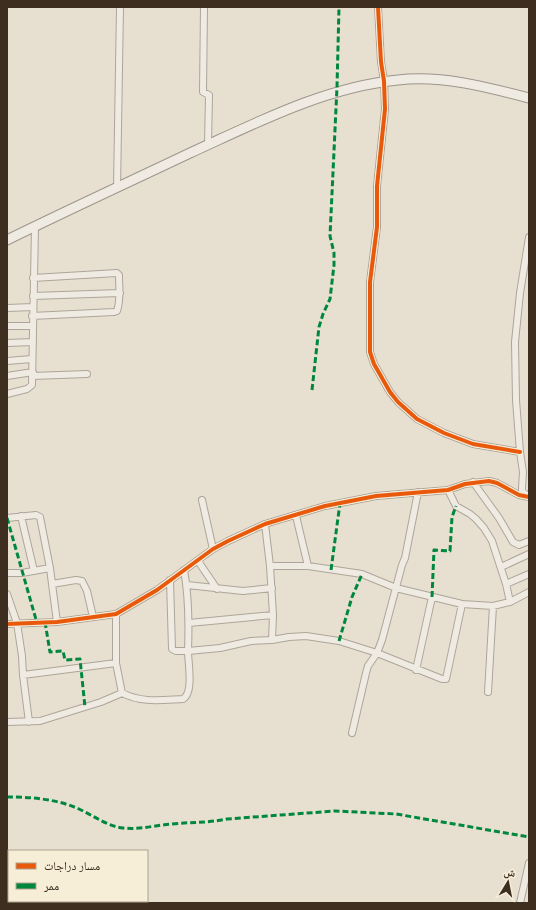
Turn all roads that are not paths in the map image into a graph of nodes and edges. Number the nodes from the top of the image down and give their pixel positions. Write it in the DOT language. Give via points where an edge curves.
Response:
graph roads {
  1 [pos="120,7"];
  2 [pos="204,7"];
  3 [pos="378,7"];
  4 [pos="384,81"];
  5 [pos="529,98"];
  6 [pos="208,145"];
  7 [pos="116,188"];
  8 [pos="36,226"];
  9 [pos="529,237"];
  10 [pos="7,240"];
  11 [pos="33,278"];
  12 [pos="120,293"];
  13 [pos="33,296"];
  14 [pos="33,307"];
  15 [pos="7,308"];
  16 [pos="32,316"];
  17 [pos="7,326"];
  18 [pos="32,326"];
  19 [pos="33,342"];
  20 [pos="7,343"];
  21 [pos="32,359"];
  22 [pos="7,361"];
  23 [pos="32,374"];
  24 [pos="87,374"];
  25 [pos="7,376"];
  26 [pos="7,394"];
  27 [pos="520,452"];
  28 [pos="473,482"];
  29 [pos="448,490"];
  30 [pos="418,492"];
  31 [pos="202,500"];
  32 [pos="21,516"];
  33 [pos="296,516"];
  34 [pos="7,518"];
  35 [pos="265,524"];
  36 [pos="529,541"];
  37 [pos="213,549"];
  38 [pos="529,554"];
  39 [pos="198,560"];
  40 [pos="270,566"];
  41 [pos="308,566"];
  42 [pos="501,566"];
  43 [pos="50,568"];
  44 [pos="184,570"];
  45 [pos="34,571"];
  46 [pos="7,573"];
  47 [pos="529,574"];
  48 [pos="170,580"];
  49 [pos="52,584"];
  50 [pos="506,584"];
  51 [pos="186,585"];
  52 [pos="272,588"];
  53 [pos="396,588"];
  54 [pos="217,589"];
  55 [pos="529,592"];
  56 [pos="7,594"];
  57 [pos="432,597"];
  58 [pos="510,602"];
  59 [pos="462,604"];
  60 [pos="492,606"];
  61 [pos="116,614"];
  62 [pos="273,615"];
  63 [pos="93,618"];
  64 [pos="57,622"];
  65 [pos="17,623"];
  66 [pos="189,623"];
  67 [pos="7,624"];
  68 [pos="272,640"];
  69 [pos="188,651"];
  70 [pos="377,653"];
  71 [pos="116,663"];
  72 [pos="416,670"];
  73 [pos="22,675"];
  74 [pos="488,692"];
  75 [pos="122,693"];
  76 [pos="7,722"];
  77 [pos="29,722"];
  78 [pos="352,733"];
  79 [pos="529,863"];
  80 [pos="520,903"];
  1 -- 7 [label="street"];
  2 -- 6 [label="street" via="203,92 209,95"];
  3 -- 4 [label="street"];
  4 -- 5 [label="main road" via="448,81"];
  4 -- 6 [label="main road" via="317,98"];
  4 -- 27 [label="street" via="384,120 377,186 378,227 370,282 370,352 374,364 390,392 417,419 473,444"];
  6 -- 7 [label="main road"];
  7 -- 8 [label="main road"];
  8 -- 10 [label="main road"];
  8 -- 11 [label="street"];
  9 -- 27 [label="street" via="515,328 514,371"];
  11 -- 12 [label="street" via="117,273"];
  11 -- 13 [label="street"];
  12 -- 13 [label="street"];
  12 -- 16 [label="street" via="117,311 114,312"];
  13 -- 14 [label="street"];
  14 -- 15 [label="street"];
  14 -- 16 [label="street"];
  16 -- 18 [label="street"];
  17 -- 18 [label="street"];
  18 -- 19 [label="street"];
  19 -- 20 [label="street"];
  19 -- 21 [label="street"];
  21 -- 22 [label="street"];
  21 -- 23 [label="street"];
  23 -- 24 [label="street"];
  23 -- 25 [label="street"];
  23 -- 26 [label="street" via="30,388"];
  27 -- 28 [label="street" via="523,466 522,491 529,497 519,495 493,481"];
  28 -- 29 [label="street"];
  28 -- 36 [label="street" via="514,542 519,545"];
  29 -- 30 [label="street"];
  29 -- 42 [label="street" via="456,506 470,514 484,528 492,540"];
  30 -- 33 [label="street" via="354,500"];
  30 -- 53 [label="street" via="405,558"];
  31 -- 37 [label="street"];
  32 -- 34 [label="street"];
  32 -- 43 [label="street" via="40,517"];
  32 -- 45 [label="street"];
  33 -- 35 [label="street"];
  33 -- 41 [label="street"];
  35 -- 37 [label="street"];
  35 -- 40 [label="street"];
  37 -- 39 [label="street"];
  38 -- 42 [label="street"];
  39 -- 44 [label="street"];
  39 -- 54 [label="street"];
  40 -- 41 [label="street"];
  40 -- 52 [label="street"];
  41 -- 53 [label="street" via="362,574"];
  42 -- 50 [label="street"];
  43 -- 45 [label="street"];
  43 -- 49 [label="street"];
  44 -- 48 [label="street"];
  44 -- 51 [label="street"];
  45 -- 46 [label="street"];
  47 -- 50 [label="street"];
  48 -- 61 [label="street"];
  48 -- 69 [label="street" via="172,649"];
  49 -- 63 [label="street" via="82,581"];
  49 -- 64 [label="street"];
  50 -- 58 [label="street"];
  51 -- 54 [label="street"];
  51 -- 66 [label="street"];
  52 -- 54 [label="street" via="244,591"];
  52 -- 62 [label="street"];
  53 -- 57 [label="street"];
  53 -- 70 [label="street"];
  55 -- 58 [label="street"];
  56 -- 65 [label="street"];
  57 -- 59 [label="street"];
  57 -- 72 [label="street"];
  58 -- 60 [label="street"];
  59 -- 60 [label="street"];
  59 -- 72 [label="street" via="446,679"];
  60 -- 74 [label="street"];
  61 -- 63 [label="street"];
  61 -- 71 [label="street"];
  62 -- 66 [label="street"];
  62 -- 68 [label="street"];
  63 -- 64 [label="street"];
  64 -- 65 [label="street"];
  65 -- 67 [label="street"];
  65 -- 73 [label="street"];
  66 -- 69 [label="street"];
  68 -- 69 [label="street"];
  68 -- 70 [label="street" via="306,636 339,641"];
  69 -- 75 [label="street" via="190,687 189,694 183,699 139,700"];
  70 -- 72 [label="street"];
  70 -- 78 [label="street" via="368,666"];
  71 -- 73 [label="street"];
  71 -- 75 [label="street"];
  73 -- 77 [label="street"];
  75 -- 77 [label="street" via="89,706"];
  76 -- 77 [label="street"];
  79 -- 80 [label="street"];
}
